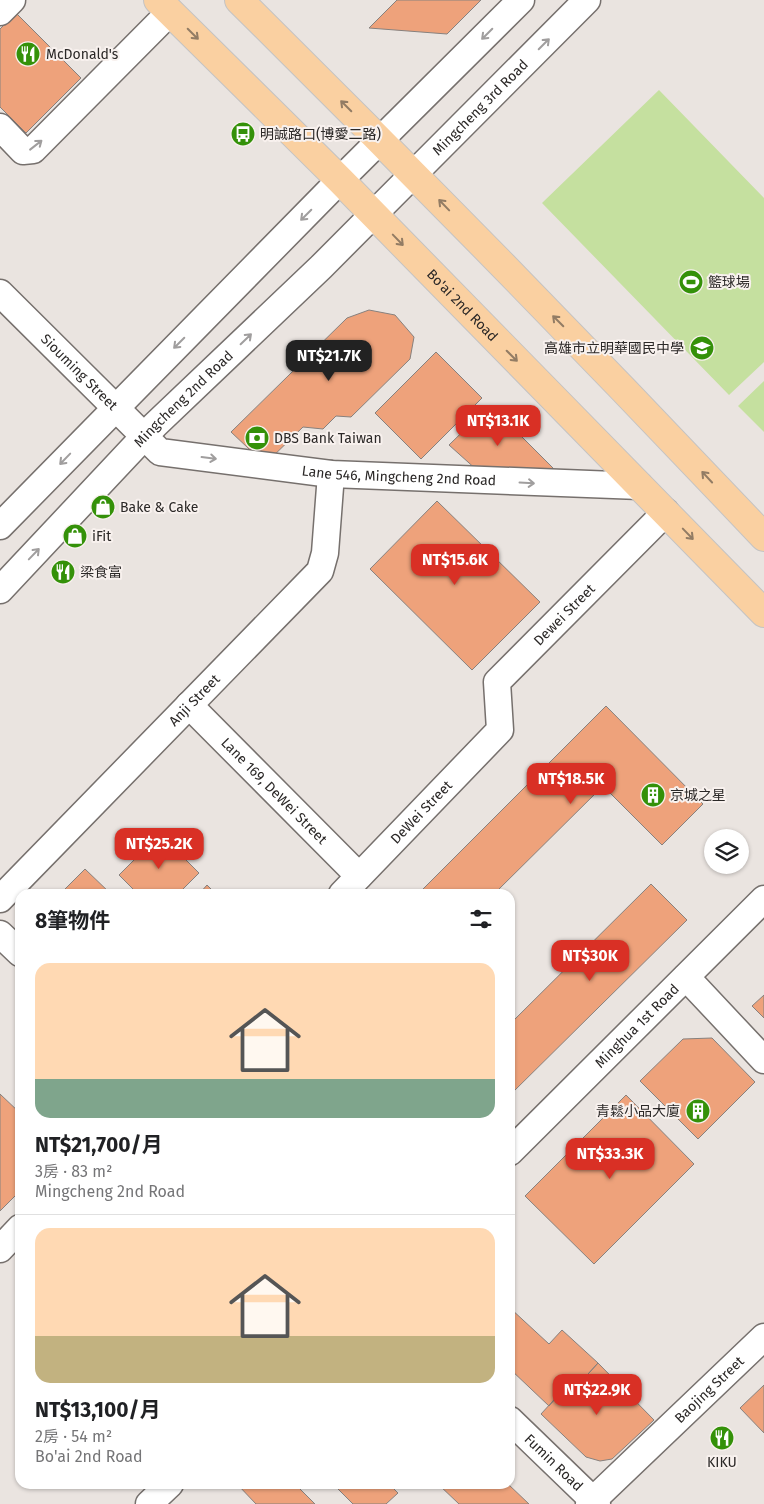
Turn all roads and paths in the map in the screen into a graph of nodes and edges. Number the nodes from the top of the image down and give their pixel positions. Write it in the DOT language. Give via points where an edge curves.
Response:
graph roads {
  1 [pos="12,0"];
  2 [pos="239,0"];
  3 [pos="521,0"];
  4 [pos="587,0"];
  5 [pos="164,6"];
  6 [pos="0,12"];
  7 [pos="0,127"];
  8 [pos="381,140"];
  9 [pos="414,173"];
  10 [pos="340,180"];
  11 [pos="373,215"];
  12 [pos="0,292"];
  13 [pos="115,407"];
  14 [pos="153,445"];
  15 [pos="332,474"];
  16 [pos="640,486"];
  17 [pos="666,512"];
  18 [pos="0,526"];
  19 [pos="764,538"];
  20 [pos="0,590"];
  21 [pos="764,613"];
  22 [pos="189,705"];
  23 [pos="500,730"];
  24 [pos="350,885"];
  25 [pos="0,899"];
  26 [pos="764,899"];
  27 [pos="0,934"];
  28 [pos="15,948"];
  29 [pos="686,977"];
  30 [pos="764,1060"];
  31 [pos="515,1147"];
  32 [pos="15,1233"];
  33 [pos="0,1249"];
  34 [pos="764,1337"];
  35 [pos="515,1425"];
  36 [pos="165,1489"];
  37 [pos="593,1503"];
  38 [pos="149,1504"];
  1 -- 6 [label="street"];
  8 -- 2 [label="main road, one-way"];
  3 -- 8 [label="street, one-way"];
  9 -- 4 [label="street, Mingcheng 3rd Road, one-way"];
  7 -- 5 [label="street, one-way" via="23,151 33,150"];
  5 -- 10 [label="main road, Bo'ai 2nd Road, one-way"];
  8 -- 9 [label="main road"];
  8 -- 10 [label="street"];
  9 -- 11 [label="street, Mingcheng 3rd Road"];
  19 -- 9 [label="main road, one-way"];
  10 -- 11 [label="main road, Bo'ai 2nd Road"];
  10 -- 13 [label="street, one-way"];
  14 -- 11 [label="street, Mingcheng 2nd Road, one-way"];
  11 -- 16 [label="main road, Bo'ai 2nd Road, one-way"];
  12 -- 13 [label="street, Siouming Street"];
  13 -- 14 [label="street, Siouming Street"];
  13 -- 18 [label="street, one-way"];
  14 -- 15 [label="street, Lane 546, Mingcheng 2nd Road, one-way"];
  20 -- 14 [label="street, Mingcheng 2nd Road, one-way"];
  15 -- 16 [label="street, Lane 546, Mingcheng 2nd Road, one-way"];
  15 -- 22 [label="street, Anji Street" via="325,553 320,571"];
  16 -- 17 [label="main road, Bo'ai 2nd Road"];
  17 -- 21 [label="main road, Bo'ai 2nd Road, one-way"];
  17 -- 23 [label="street, Dewei Street" via="497,682"];
  22 -- 24 [label="street, Lane 169, DeWei Street"];
  22 -- 25 [label="street, Anji Street"];
  23 -- 24 [label="street, DeWei Street"];
  26 -- 29 [label="street, Minghua 1st Road"];
  27 -- 28 [label="street"];
  29 -- 30 [label="street"];
  29 -- 31 [label="street, Minghua 1st Road"];
  32 -- 33 [label="street"];
  34 -- 37 [label="street, Baojing Street"];
  35 -- 37 [label="street, Fumin Road"];
  36 -- 38 [label="street"];
}
